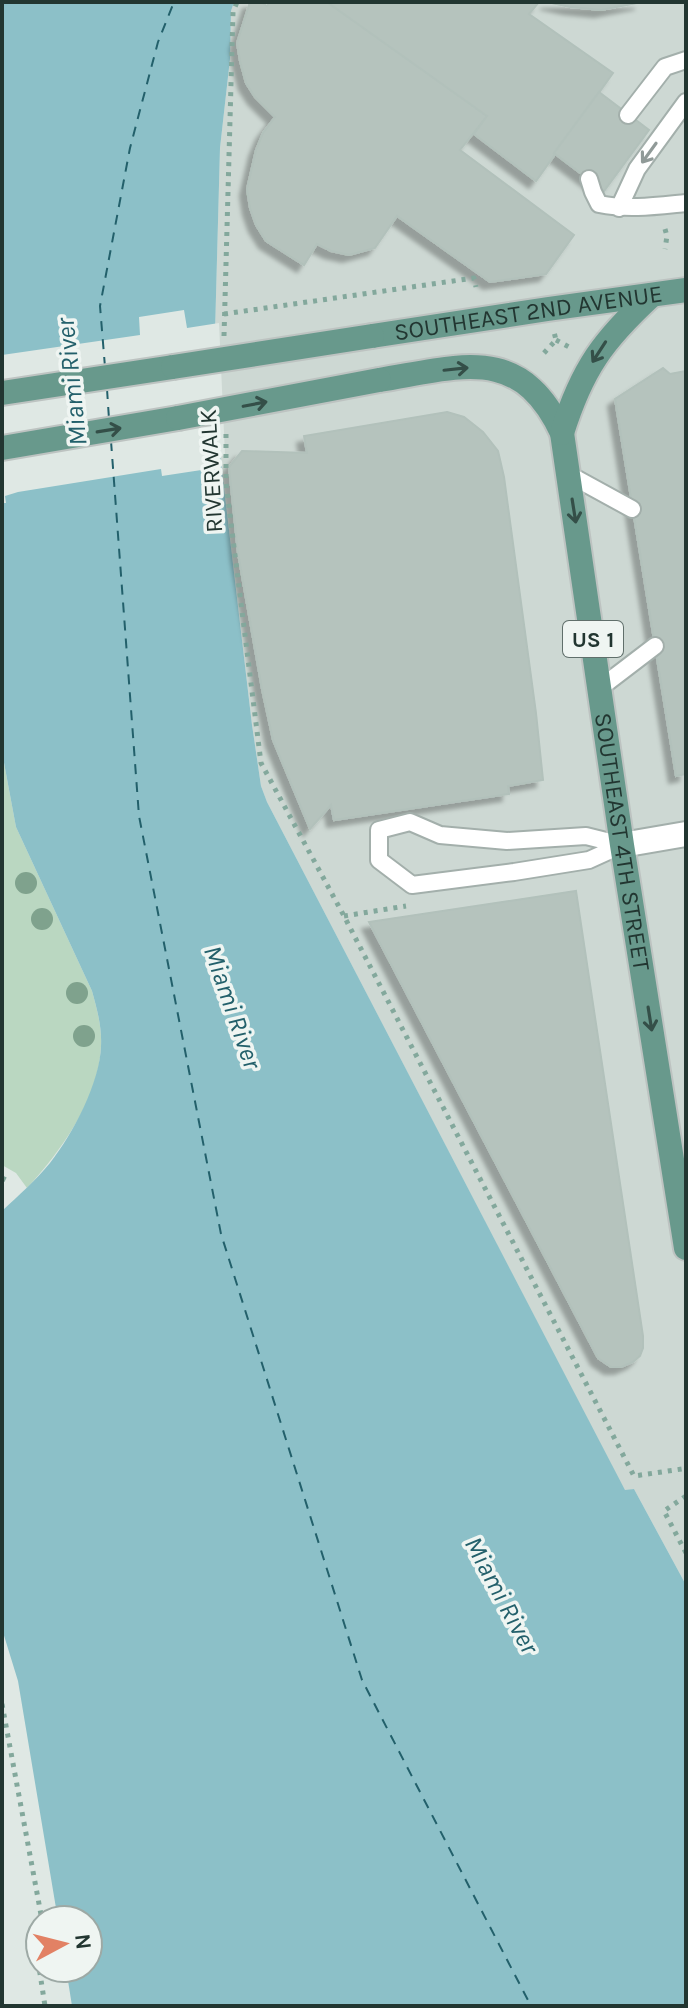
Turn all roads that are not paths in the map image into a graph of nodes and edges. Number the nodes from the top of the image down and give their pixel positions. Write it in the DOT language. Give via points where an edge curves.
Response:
graph roads {
  1 [pos="686,60"];
  2 [pos="686,102"];
  3 [pos="628,115"];
  4 [pos="589,179"];
  5 [pos="686,203"];
  6 [pos="619,208"];
  7 [pos="683,285"];
  8 [pos="652,295"];
  9 [pos="2,393"];
  10 [pos="562,433"];
  11 [pos="2,448"];
  12 [pos="568,474"];
  13 [pos="632,509"];
  14 [pos="655,646"];
  15 [pos="600,688"];
  16 [pos="686,834"];
  17 [pos="622,845"];
  18 [pos="686,1248"];
  1 -- 3 [label="lane" via="665,67"];
  2 -- 6 [label="lane, one-way" via="637,169"];
  4 -- 6 [label="lane" via="599,204"];
  5 -- 6 [label="lane"];
  7 -- 8 [label="main road, SOUTHEAST 2ND AVENUE"];
  8 -- 9 [label="main road, SOUTHEAST 2ND AVENUE, bridge"];
  8 -- 10 [label="main road, US 1, one-way" via="595,357"];
  11 -- 10 [label="main road, SOUTHEAST 2ND AVENUE, one-way, bridge" via="379,380 483,367 506,372 531,387"];
  10 -- 12 [label="main road, SOUTHEAST 4TH STREET / US 1"];
  12 -- 13 [label="lane"];
  12 -- 15 [label="main road, SOUTHEAST 4TH STREET / US 1, one-way"];
  14 -- 15 [label="lane"];
  15 -- 17 [label="main road, SOUTHEAST 4TH STREET / US 1"];
  16 -- 17 [label="street"];
  17 -- 17 [label="lane" via="586,836 507,841 440,835 410,822 379,830 379,860 412,885 589,860"];
  17 -- 18 [label="main road, SOUTHEAST 4TH STREET / US 1, one-way"];
}
